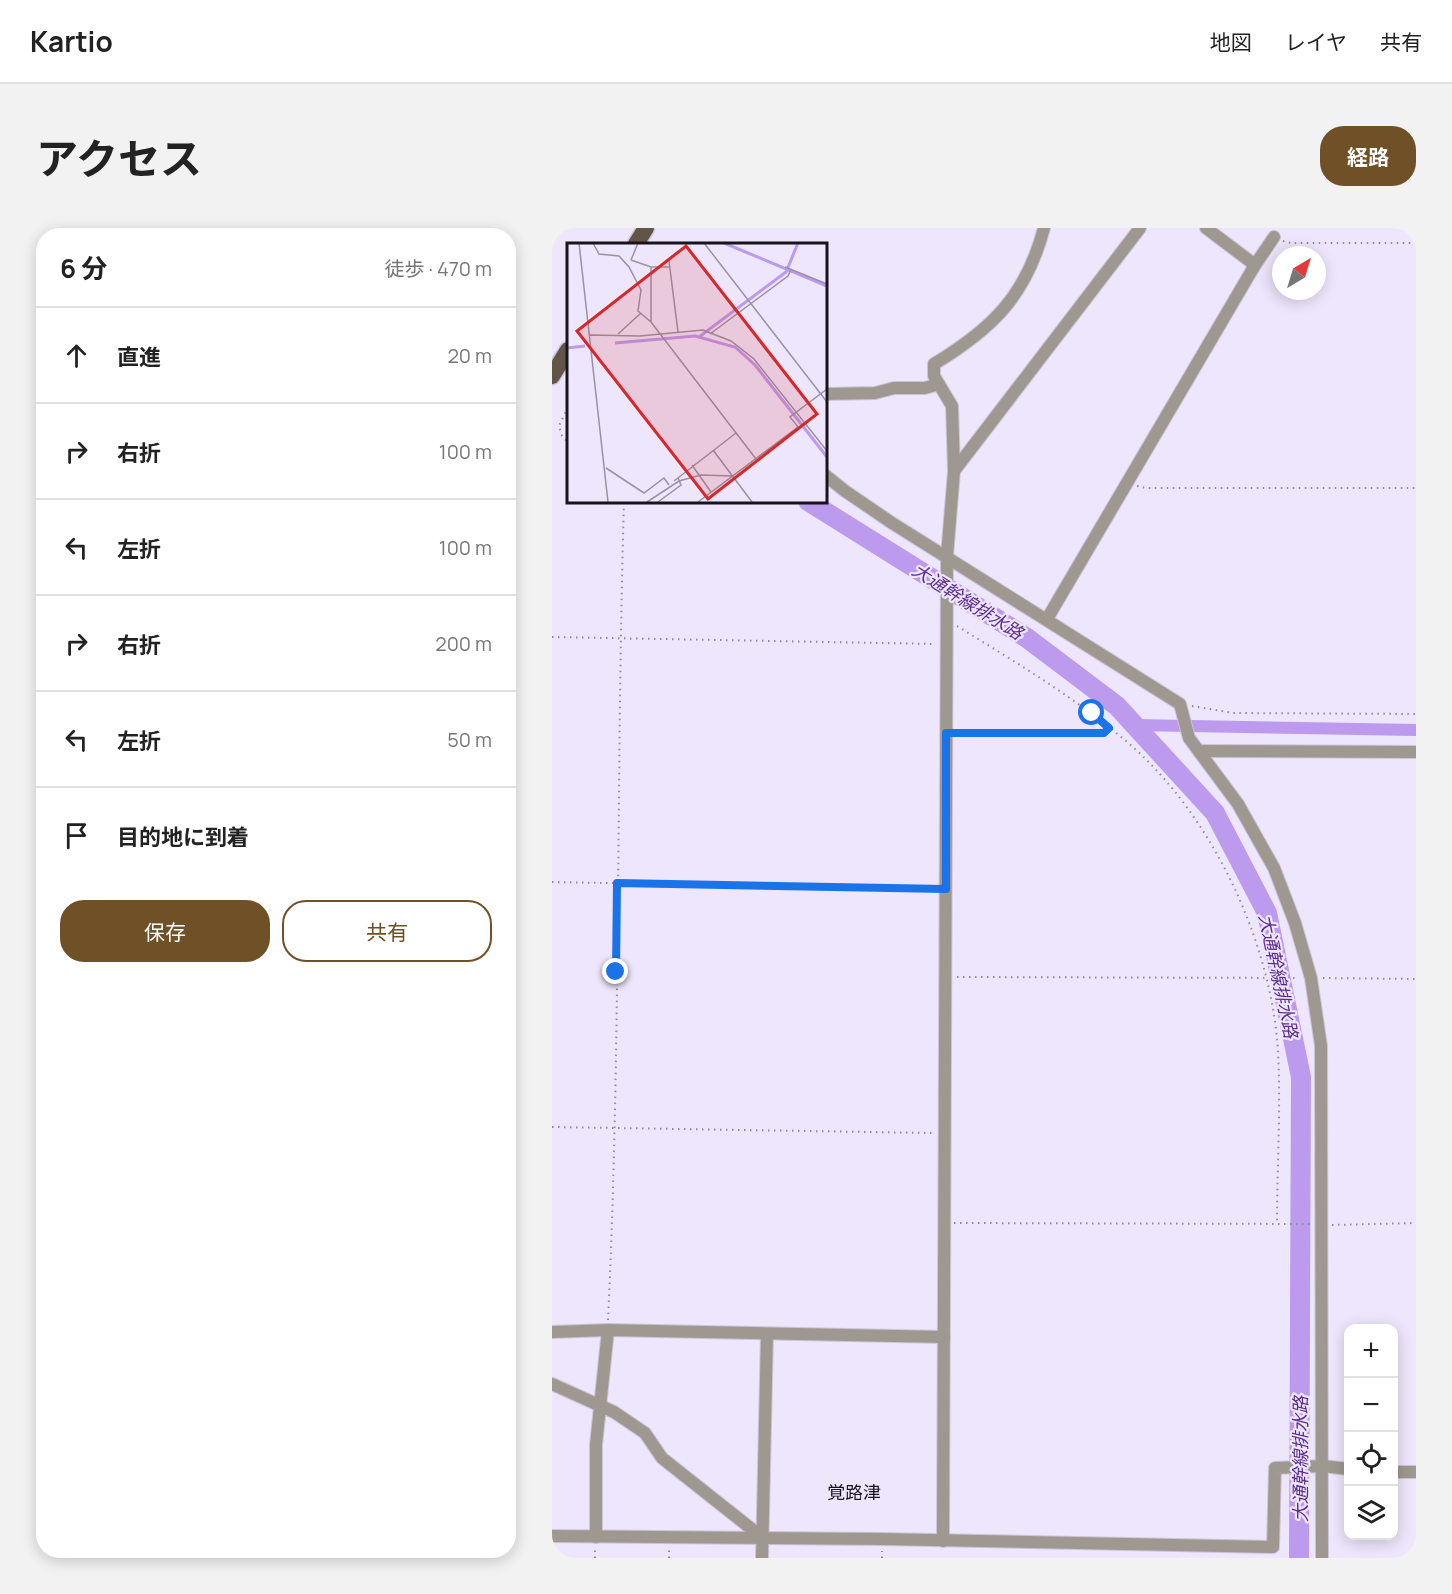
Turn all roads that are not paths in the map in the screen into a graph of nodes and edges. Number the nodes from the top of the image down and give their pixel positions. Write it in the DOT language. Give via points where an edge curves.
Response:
graph roads {
  1 [pos="646,228"];
  2 [pos="1044,228"];
  3 [pos="1140,228"];
  4 [pos="1206,228"];
  5 [pos="1274,237"];
  6 [pos="637,243"];
  7 [pos="1255,266"];
  8 [pos="567,352"];
  9 [pos="552,376"];
  10 [pos="939,384"];
  11 [pos="826,394"];
  12 [pos="954,471"];
  13 [pos="826,476"];
  14 [pos="947,560"];
  15 [pos="1047,619"];
  16 [pos="1199,751"];
  17 [pos="1416,752"];
  18 [pos="608,1330"];
  19 [pos="552,1332"];
  20 [pos="767,1334"];
  21 [pos="944,1337"];
  22 [pos="552,1384"];
  23 [pos="601,1405"];
  24 [pos="1319,1466"];
  25 [pos="1344,1469"];
  26 [pos="1398,1472"];
  27 [pos="1416,1472"];
  28 [pos="552,1536"];
  29 [pos="596,1537"];
  30 [pos="763,1538"];
  31 [pos="943,1541"];
  32 [pos="762,1558"];
  33 [pos="1322,1558"];
  1 -- 6 [label="main road"];
  2 -- 10 [label="street" via="1029,271 997,317 968,343 934,364"];
  3 -- 12 [label="street"];
  4 -- 7 [label="street"];
  5 -- 7 [label="street"];
  7 -- 15 [label="street"];
  8 -- 9 [label="main road"];
  10 -- 11 [label="street" via="875,393"];
  10 -- 12 [label="street" via="952,406"];
  12 -- 14 [label="street"];
  13 -- 14 [label="street"];
  14 -- 15 [label="street"];
  14 -- 21 [label="street"];
  15 -- 16 [label="street" via="1181,708 1190,738"];
  16 -- 17 [label="street"];
  16 -- 24 [label="street" via="1238,804 1274,868 1295,923 1321,1046"];
  18 -- 19 [label="street"];
  18 -- 20 [label="street"];
  18 -- 23 [label="street"];
  20 -- 21 [label="street"];
  20 -- 30 [label="street"];
  21 -- 31 [label="street"];
  22 -- 23 [label="street"];
  23 -- 29 [label="street" via="596,1445"];
  23 -- 30 [label="street" via="645,1433 662,1458"];
  24 -- 25 [label="street"];
  24 -- 31 [label="street" via="1275,1468 1273,1547"];
  24 -- 33 [label="street"];
  26 -- 27 [label="street"];
  28 -- 29 [label="street"];
  29 -- 30 [label="street"];
  30 -- 31 [label="street"];
  30 -- 32 [label="street"];
}
